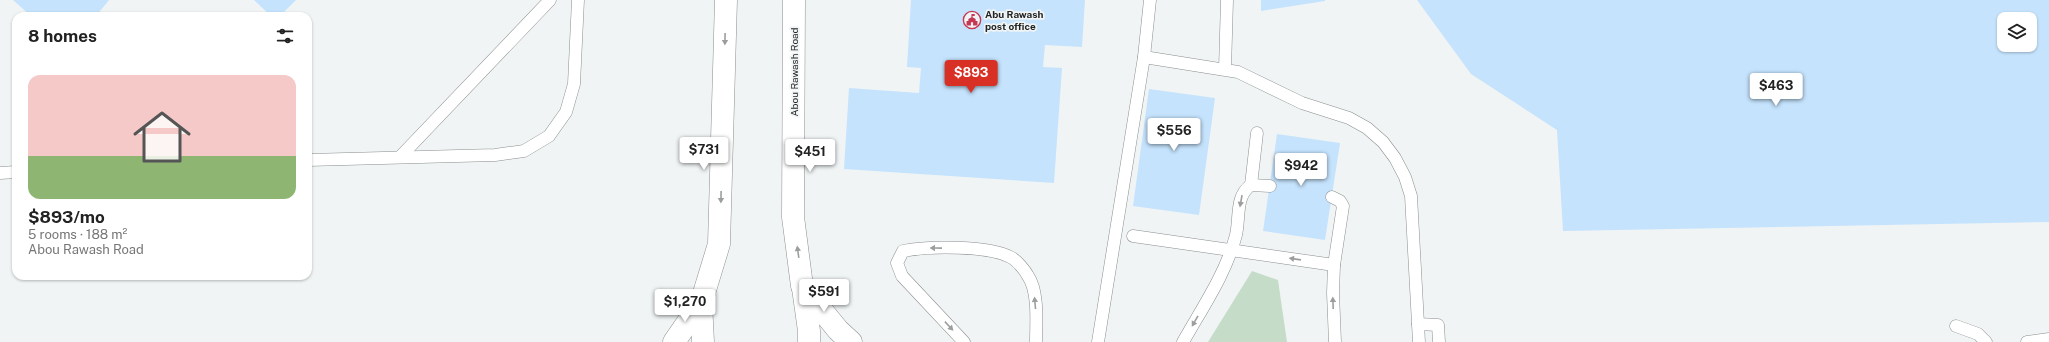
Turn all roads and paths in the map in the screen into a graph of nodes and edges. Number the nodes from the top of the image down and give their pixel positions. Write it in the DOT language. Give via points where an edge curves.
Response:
graph roads {
  1 [pos="550,0"];
  2 [pos="578,0"];
  3 [pos="726,0"];
  4 [pos="794,0"];
  5 [pos="1150,0"];
  6 [pos="1227,0"];
  7 [pos="1144,57"];
  8 [pos="1225,69"];
  9 [pos="1257,134"];
  10 [pos="400,157"];
  11 [pos="312,160"];
  12 [pos="12,172"];
  13 [pos="0,173"];
  14 [pos="1251,185"];
  15 [pos="1270,186"];
  16 [pos="1332,197"];
  17 [pos="1133,236"];
  18 [pos="1231,250"];
  19 [pos="1334,265"];
  20 [pos="802,286"];
  21 [pos="701,304"];
  22 [pos="1418,324"];
  23 [pos="1956,326"];
  24 [pos="2049,339"];
  25 [pos="674,342"];
  26 [pos="703,342"];
  27 [pos="809,342"];
  28 [pos="851,342"];
  29 [pos="964,342"];
  30 [pos="1036,342"];
  31 [pos="1098,342"];
  32 [pos="1183,342"];
  33 [pos="1335,342"];
  34 [pos="1419,342"];
  35 [pos="1439,342"];
  36 [pos="1986,342"];
  37 [pos="2027,342"];
  1 -- 10 [label="lane"];
  2 -- 10 [label="lane" via="574,84 566,112 549,136 524,151"];
  3 -- 21 [label="main road, one-way" via="719,244"];
  20 -- 4 [label="main road, Abou Rawash Road, one-way" via="793,217"];
  5 -- 7 [label="lane"];
  6 -- 8 [label="lane"];
  7 -- 8 [label="lane"];
  7 -- 31 [label="lane"];
  8 -- 22 [label="lane" via="1250,77 1302,103 1349,118 1367,128 1383,142 1405,176 1411,196"];
  9 -- 14 [label="lane"];
  10 -- 11 [label="lane"];
  12 -- 13 [label="lane"];
  14 -- 15 [label="lane"];
  14 -- 18 [label="lane, one-way" via="1241,195 1236,234"];
  16 -- 19 [label="lane" via="1343,206"];
  17 -- 18 [label="lane"];
  19 -- 18 [label="lane, one-way"];
  18 -- 32 [label="lane, one-way" via="1219,279"];
  33 -- 19 [label="lane, one-way"];
  20 -- 27 [label="main road, Abou Rawash Road"];
  20 -- 28 [label="main road"];
  21 -- 25 [label="main road"];
  21 -- 26 [label="main road"];
  22 -- 34 [label="lane"];
  22 -- 35 [label="lane" via="1438,325"];
  23 -- 36 [label="lane" via="1978,334"];
  24 -- 37 [label="lane"];
  30 -- 29 [label="lane, one-way" via="1035,300 1029,276 1012,258 989,249 916,248 903,251 897,263 902,276"];
}
